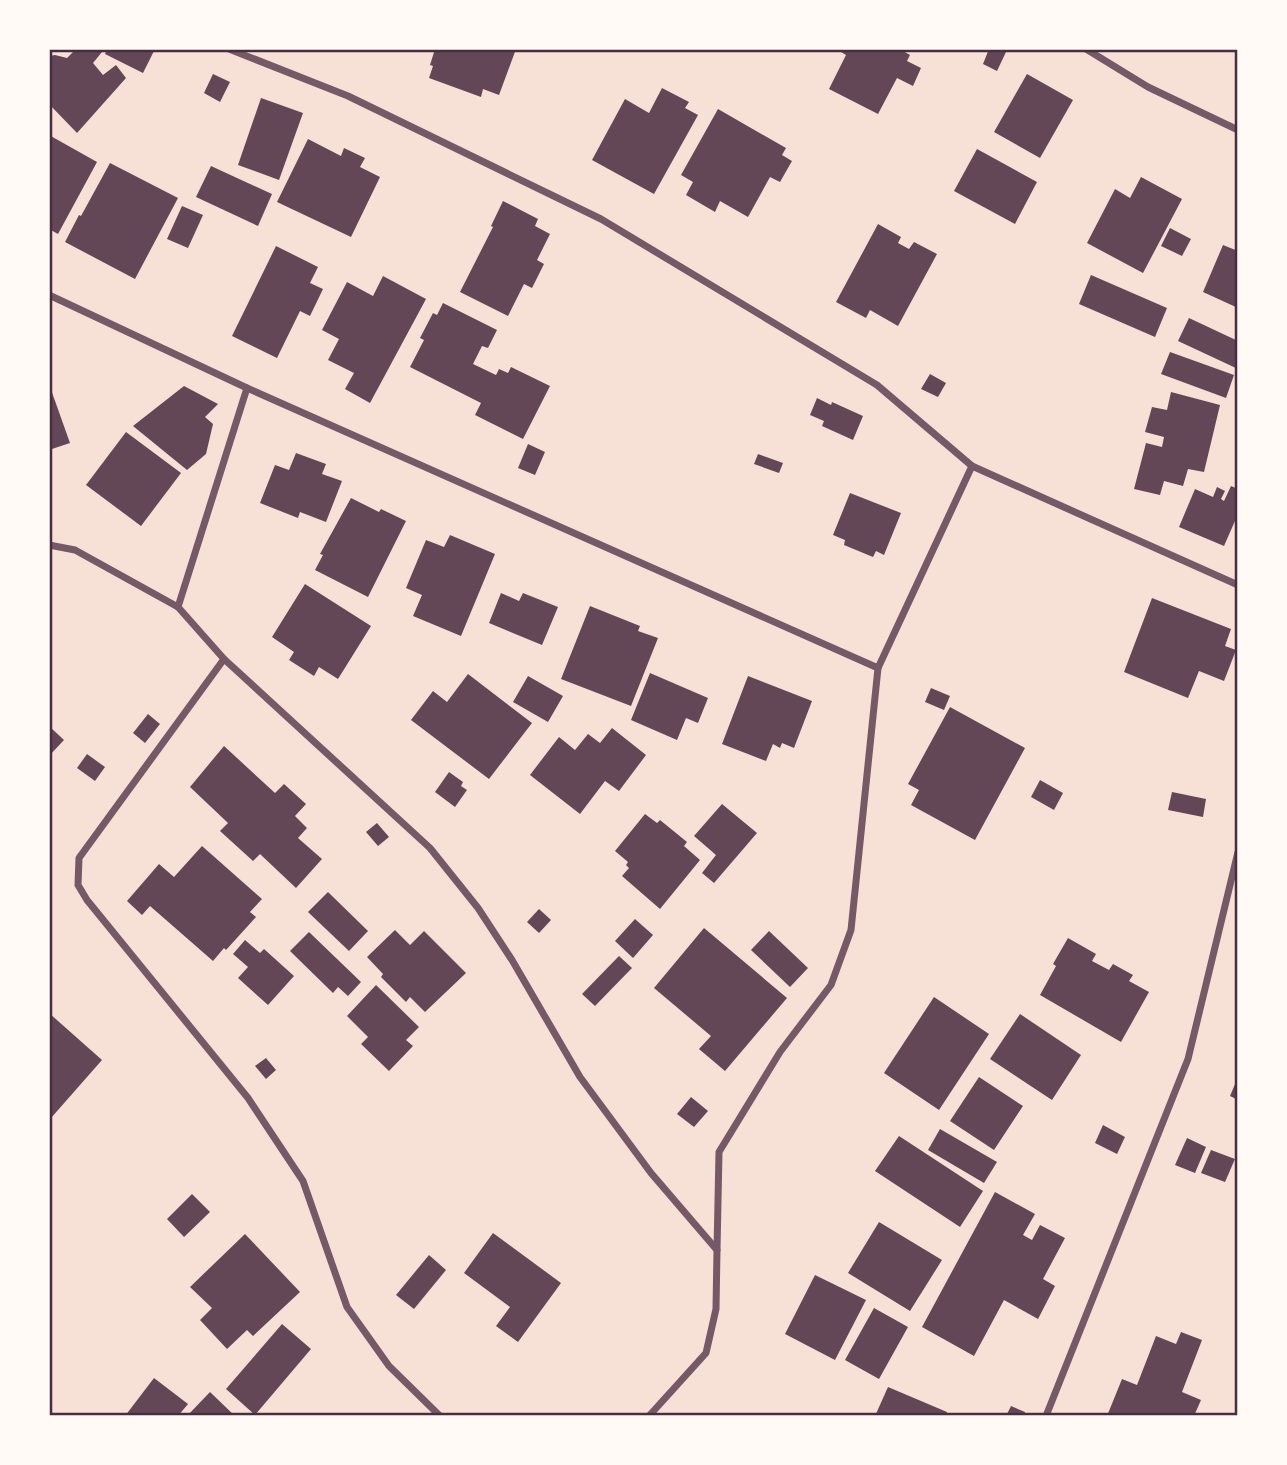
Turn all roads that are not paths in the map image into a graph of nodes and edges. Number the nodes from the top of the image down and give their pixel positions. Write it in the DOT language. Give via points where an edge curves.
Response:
graph roads {
  1 [pos="229,49"];
  2 [pos="1086,49"];
  3 [pos="1238,130"];
  4 [pos="49,295"];
  5 [pos="247,388"];
  6 [pos="972,466"];
  7 [pos="49,545"];
  8 [pos="1238,585"];
  9 [pos="178,607"];
  10 [pos="224,659"];
  11 [pos="878,668"];
  12 [pos="1238,852"];
  13 [pos="717,1250"];
  14 [pos="440,1416"];
  15 [pos="649,1416"];
  16 [pos="1046,1416"];
  1 -- 6 [label="street" via="348,96 601,219 877,385"];
  2 -- 3 [label="street" via="1148,87"];
  4 -- 5 [label="street"];
  5 -- 9 [label="street"];
  5 -- 11 [label="street"];
  6 -- 8 [label="street"];
  6 -- 11 [label="street"];
  7 -- 9 [label="street" via="75,550"];
  9 -- 10 [label="street"];
  10 -- 13 [label="street" via="430,848 478,908 580,1077 651,1173"];
  10 -- 14 [label="street" via="79,858 78,885 248,1098 303,1181 347,1307 389,1366"];
  11 -- 13 [label="street" via="851,930 831,985 780,1052 719,1152"];
  12 -- 16 [label="street" via="1188,1059"];
  13 -- 15 [label="street" via="716,1309 706,1353"];
}
